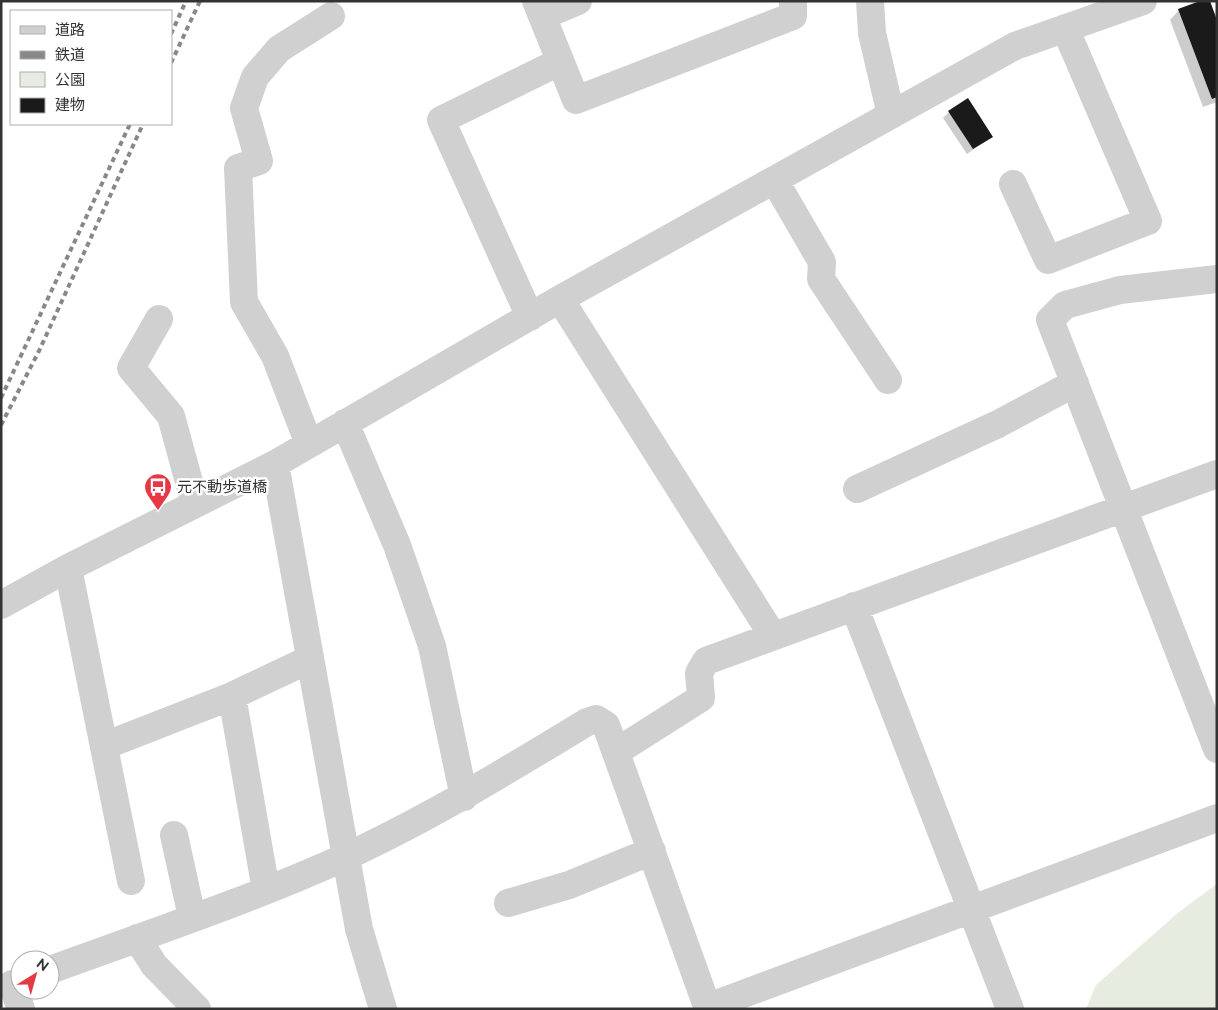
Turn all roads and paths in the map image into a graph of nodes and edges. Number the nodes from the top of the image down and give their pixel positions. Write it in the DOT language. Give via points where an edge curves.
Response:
graph roads {
  1 [pos="578,1"];
  2 [pos="793,1"];
  3 [pos="870,1"];
  4 [pos="1143,1"];
  5 [pos="539,9"];
  6 [pos="331,16"];
  7 [pos="1065,28"];
  8 [pos="559,62"];
  9 [pos="891,116"];
  10 [pos="775,181"];
  11 [pos="1013,184"];
  12 [pos="1217,279"];
  13 [pos="560,300"];
  14 [pos="530,317"];
  15 [pos="159,318"];
  16 [pos="888,380"];
  17 [pos="1075,383"];
  18 [pos="345,423"];
  19 [pos="309,444"];
  20 [pos="275,464"];
  21 [pos="1217,474"];
  22 [pos="857,489"];
  23 [pos="195,504"];
  24 [pos="1123,508"];
  25 [pos="68,568"];
  26 [pos="1,605"];
  27 [pos="854,606"];
  28 [pos="773,636"];
  29 [pos="310,659"];
  30 [pos="232,696"];
  31 [pos="104,746"];
  32 [pos="1217,749"];
  33 [pos="616,752"];
  34 [pos="464,797"];
  35 [pos="1217,818"];
  36 [pos="174,834"];
  37 [pos="652,851"];
  38 [pos="345,857"];
  39 [pos="131,881"];
  40 [pos="266,890"];
  41 [pos="508,903"];
  42 [pos="971,909"];
  43 [pos="192,917"];
  44 [pos="137,938"];
  45 [pos="60,966"];
  46 [pos="708,1008"];
  47 [pos="198,1009"];
  48 [pos="384,1009"];
  49 [pos="1010,1009"];
  1 -- 5 [label="street"];
  2 -- 8 [label="street" via="793,16 576,100"];
  3 -- 9 [label="street" via="872,33"];
  4 -- 7 [label="street"];
  5 -- 8 [label="street"];
  6 -- 19 [label="street" via="279,49 255,78 244,108 259,161 238,168 244,302 275,356"];
  7 -- 9 [label="street" via="1015,46"];
  7 -- 11 [label="street" via="1148,221 1048,260"];
  8 -- 14 [label="street" via="441,120"];
  9 -- 10 [label="street"];
  10 -- 13 [label="street"];
  10 -- 16 [label="street" via="822,262 821,279"];
  12 -- 17 [label="street" via="1120,290 1065,306 1050,320"];
  13 -- 14 [label="street"];
  13 -- 28 [label="street"];
  14 -- 18 [label="street"];
  15 -- 23 [label="street" via="131,368 171,416"];
  17 -- 22 [label="street" via="998,424"];
  17 -- 24 [label="street"];
  18 -- 19 [label="street"];
  18 -- 34 [label="street" via="397,545 432,646"];
  19 -- 20 [label="street"];
  20 -- 23 [label="street"];
  20 -- 29 [label="street"];
  21 -- 24 [label="street"];
  23 -- 25 [label="street"];
  24 -- 27 [label="street"];
  24 -- 32 [label="street"];
  25 -- 26 [label="street"];
  25 -- 31 [label="street"];
  27 -- 28 [label="street"];
  27 -- 42 [label="street"];
  28 -- 33 [label="street" via="706,662 699,673 701,698"];
  29 -- 30 [label="street"];
  29 -- 38 [label="street"];
  30 -- 31 [label="street"];
  30 -- 40 [label="street"];
  31 -- 39 [label="street"];
  33 -- 34 [label="street" via="606,725 596,719"];
  33 -- 37 [label="street"];
  34 -- 38 [label="street"];
  35 -- 42 [label="street"];
  36 -- 43 [label="street"];
  37 -- 41 [label="street" via="569,885"];
  37 -- 46 [label="street"];
  38 -- 40 [label="street"];
  38 -- 48 [label="street" via="359,929"];
  40 -- 43 [label="street"];
  42 -- 46 [label="street"];
  42 -- 49 [label="street"];
  43 -- 44 [label="street"];
  44 -- 45 [label="street"];
  44 -- 47 [label="street" via="154,965"];
}
